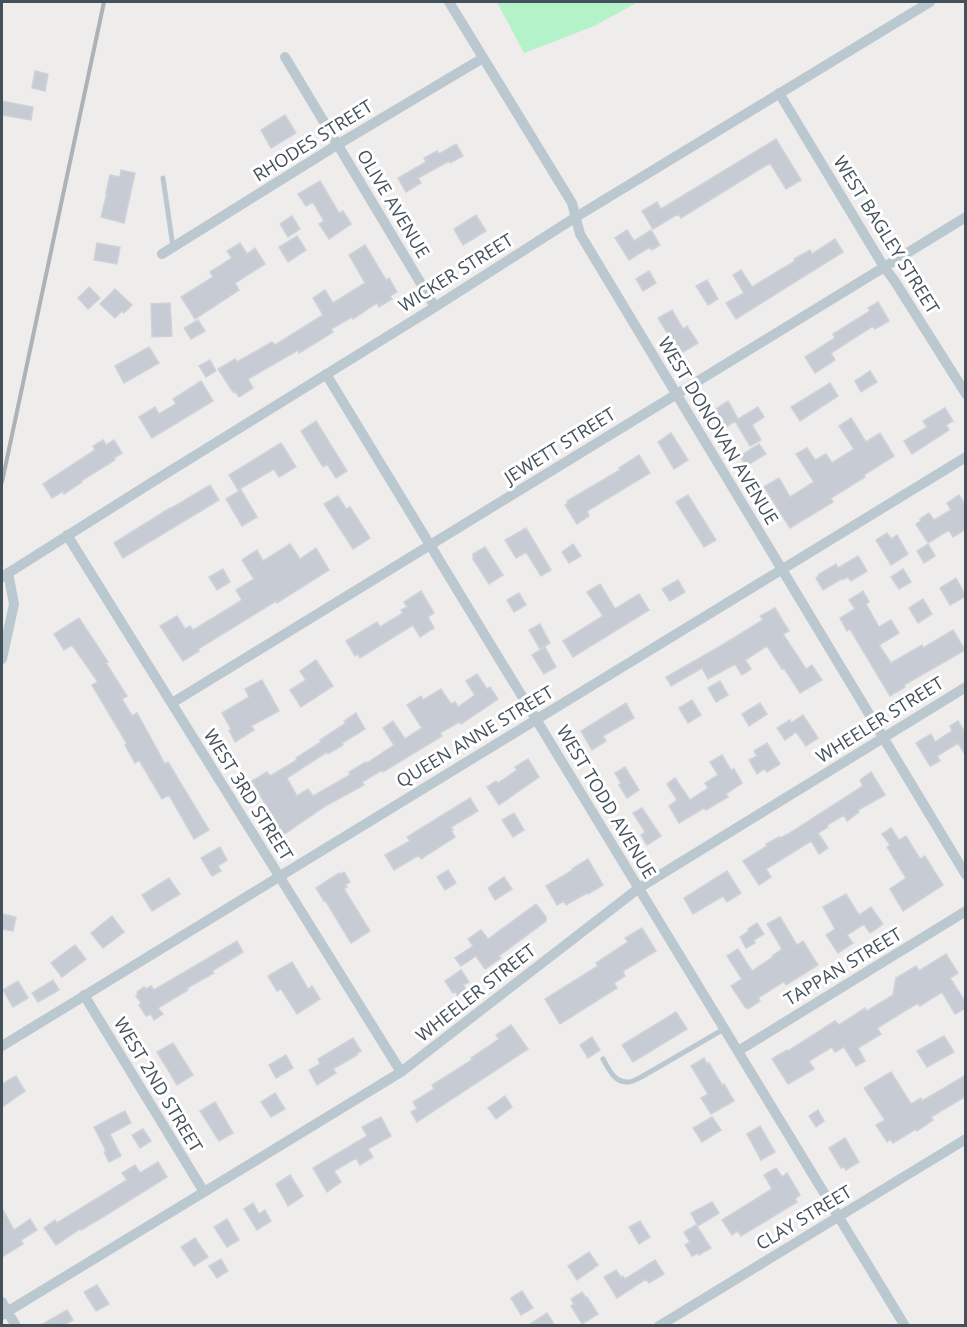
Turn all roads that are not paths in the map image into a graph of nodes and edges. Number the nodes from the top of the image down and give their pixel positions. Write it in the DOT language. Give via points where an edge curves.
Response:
graph roads {
  1 [pos="449,2"];
  2 [pos="930,2"];
  3 [pos="285,57"];
  4 [pos="483,58"];
  5 [pos="779,93"];
  6 [pos="338,145"];
  7 [pos="163,178"];
  8 [pos="576,217"];
  9 [pos="966,217"];
  10 [pos="172,247"];
  11 [pos="162,254"];
  12 [pos="884,267"];
  13 [pos="435,306"];
  14 [pos="326,374"];
  15 [pos="676,394"];
  16 [pos="966,394"];
  17 [pos="966,457"];
  18 [pos="67,535"];
  19 [pos="430,545"];
  20 [pos="782,569"];
  21 [pos="5,575"];
  22 [pos="2,660"];
  23 [pos="966,687"];
  24 [pos="172,703"];
  25 [pos="536,719"];
  26 [pos="883,738"];
  27 [pos="966,875"];
  28 [pos="279,876"];
  29 [pos="639,888"];
  30 [pos="966,911"];
  31 [pos="84,995"];
  32 [pos="724,1029"];
  33 [pos="2,1046"];
  34 [pos="738,1051"];
  35 [pos="603,1059"];
  36 [pos="401,1072"];
  37 [pos="966,1139"];
  38 [pos="204,1192"];
  39 [pos="839,1217"];
  40 [pos="3,1310"];
  41 [pos="16,1326"];
  42 [pos="659,1326"];
  43 [pos="905,1326"];
  1 -- 4 [label="street, WEST DONOVAN AVENUE"];
  2 -- 5 [label="street, WICKER STREET"];
  3 -- 6 [label="street, OLIVE AVENUE"];
  4 -- 6 [label="street, RHODES STREET"];
  4 -- 8 [label="street, WEST DONOVAN AVENUE" via="572,204"];
  5 -- 8 [label="street, WICKER STREET"];
  5 -- 12 [label="street, WEST BAGLEY STREET"];
  6 -- 10 [label="street, RHODES STREET"];
  6 -- 13 [label="street, OLIVE AVENUE"];
  7 -- 10 [label="lane"];
  8 -- 13 [label="street, WICKER STREET"];
  8 -- 15 [label="street, WEST DONOVAN AVENUE" via="580,234"];
  9 -- 12 [label="street, JEWETT STREET"];
  10 -- 11 [label="street, RHODES STREET"];
  12 -- 15 [label="street, JEWETT STREET"];
  12 -- 16 [label="street, WEST BAGLEY STREET"];
  13 -- 14 [label="street, WICKER STREET"];
  14 -- 18 [label="street, WICKER STREET"];
  14 -- 19 [label="street, WEST TODD AVENUE"];
  15 -- 19 [label="street, JEWETT STREET"];
  15 -- 20 [label="street, WEST DONOVAN AVENUE"];
  17 -- 20 [label="street, QUEEN ANNE STREET"];
  18 -- 21 [label="street, WICKER STREET"];
  18 -- 24 [label="street, WEST 3RD STREET"];
  19 -- 24 [label="street, JEWETT STREET"];
  19 -- 25 [label="street, WEST TODD AVENUE"];
  20 -- 25 [label="street, QUEEN ANNE STREET"];
  20 -- 26 [label="street, WEST DONOVAN AVENUE"];
  21 -- 22 [label="street" via="14,604"];
  23 -- 26 [label="street, WHEELER STREET"];
  24 -- 28 [label="street, WEST 3RD STREET"];
  25 -- 28 [label="street, QUEEN ANNE STREET"];
  25 -- 29 [label="street, WEST TODD AVENUE"];
  26 -- 27 [label="street, WEST DONOVAN AVENUE"];
  26 -- 29 [label="street, WHEELER STREET"];
  28 -- 31 [label="street, QUEEN ANNE STREET"];
  28 -- 36 [label="street, WEST 3RD STREET"];
  29 -- 32 [label="street, WEST TODD AVENUE"];
  29 -- 36 [label="street, WHEELER STREET"];
  30 -- 34 [label="street, TAPPAN STREET"];
  31 -- 33 [label="street, QUEEN ANNE STREET"];
  31 -- 38 [label="street, WEST 2ND STREET"];
  32 -- 34 [label="street, WEST TODD AVENUE"];
  32 -- 35 [label="lane" via="629,1082 613,1077"];
  34 -- 39 [label="street, WEST TODD AVENUE"];
  36 -- 38 [label="street, WHEELER STREET"];
  37 -- 39 [label="street, CLAY STREET"];
  38 -- 40 [label="street, WHEELER STREET"];
  39 -- 42 [label="street, CLAY STREET"];
  39 -- 43 [label="street, WEST TODD AVENUE"];
  40 -- 41 [label="street"];
}
